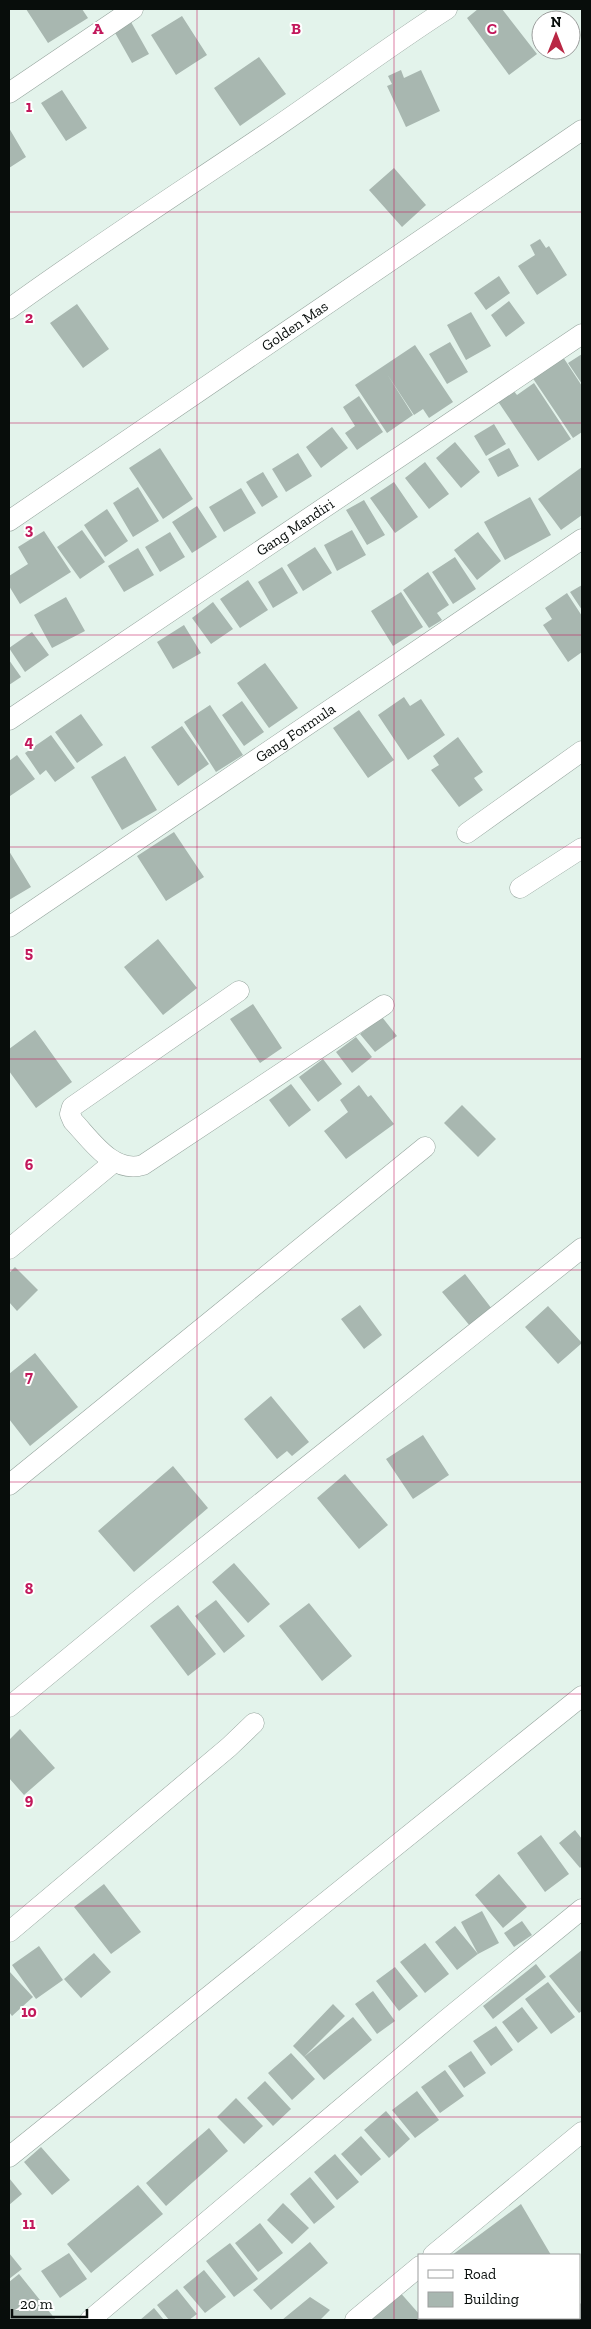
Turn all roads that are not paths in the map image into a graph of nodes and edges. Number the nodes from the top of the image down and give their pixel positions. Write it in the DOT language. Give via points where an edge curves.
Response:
graph roads {
  1 [pos="133,9"];
  2 [pos="447,9"];
  3 [pos="9,93"];
  4 [pos="582,130"];
  5 [pos="9,309"];
  6 [pos="582,334"];
  7 [pos="9,522"];
  8 [pos="582,539"];
  9 [pos="9,720"];
  10 [pos="582,751"];
  11 [pos="467,833"];
  12 [pos="582,848"];
  13 [pos="520,888"];
  14 [pos="9,927"];
  15 [pos="239,991"];
  16 [pos="384,1005"];
  17 [pos="425,1147"];
  18 [pos="114,1162"];
  19 [pos="582,1248"];
  20 [pos="9,1249"];
  21 [pos="9,1484"];
  22 [pos="582,1696"];
  23 [pos="9,1707"];
  24 [pos="254,1723"];
  25 [pos="582,1909"];
  26 [pos="9,1932"];
  27 [pos="582,2132"];
  28 [pos="9,2157"];
  29 [pos="434,2254"];
  30 [pos="418,2268"];
  31 [pos="90,2320"];
  32 [pos="355,2320"];
  1 -- 3 [label="street"];
  2 -- 5 [label="street"];
  4 -- 7 [label="street, Golden Mas"];
  6 -- 9 [label="street, Gang Mandiri"];
  8 -- 14 [label="street, Gang Formula"];
  10 -- 11 [label="street"];
  12 -- 13 [label="street"];
  15 -- 18 [label="street" via="72,1107 73,1121"];
  16 -- 18 [label="street" via="143,1165 133,1168"];
  17 -- 21 [label="street"];
  18 -- 20 [label="street"];
  19 -- 23 [label="street"];
  22 -- 28 [label="street"];
  24 -- 26 [label="street"];
  25 -- 31 [label="street"];
  27 -- 29 [label="street"];
  30 -- 32 [label="street"];
}
